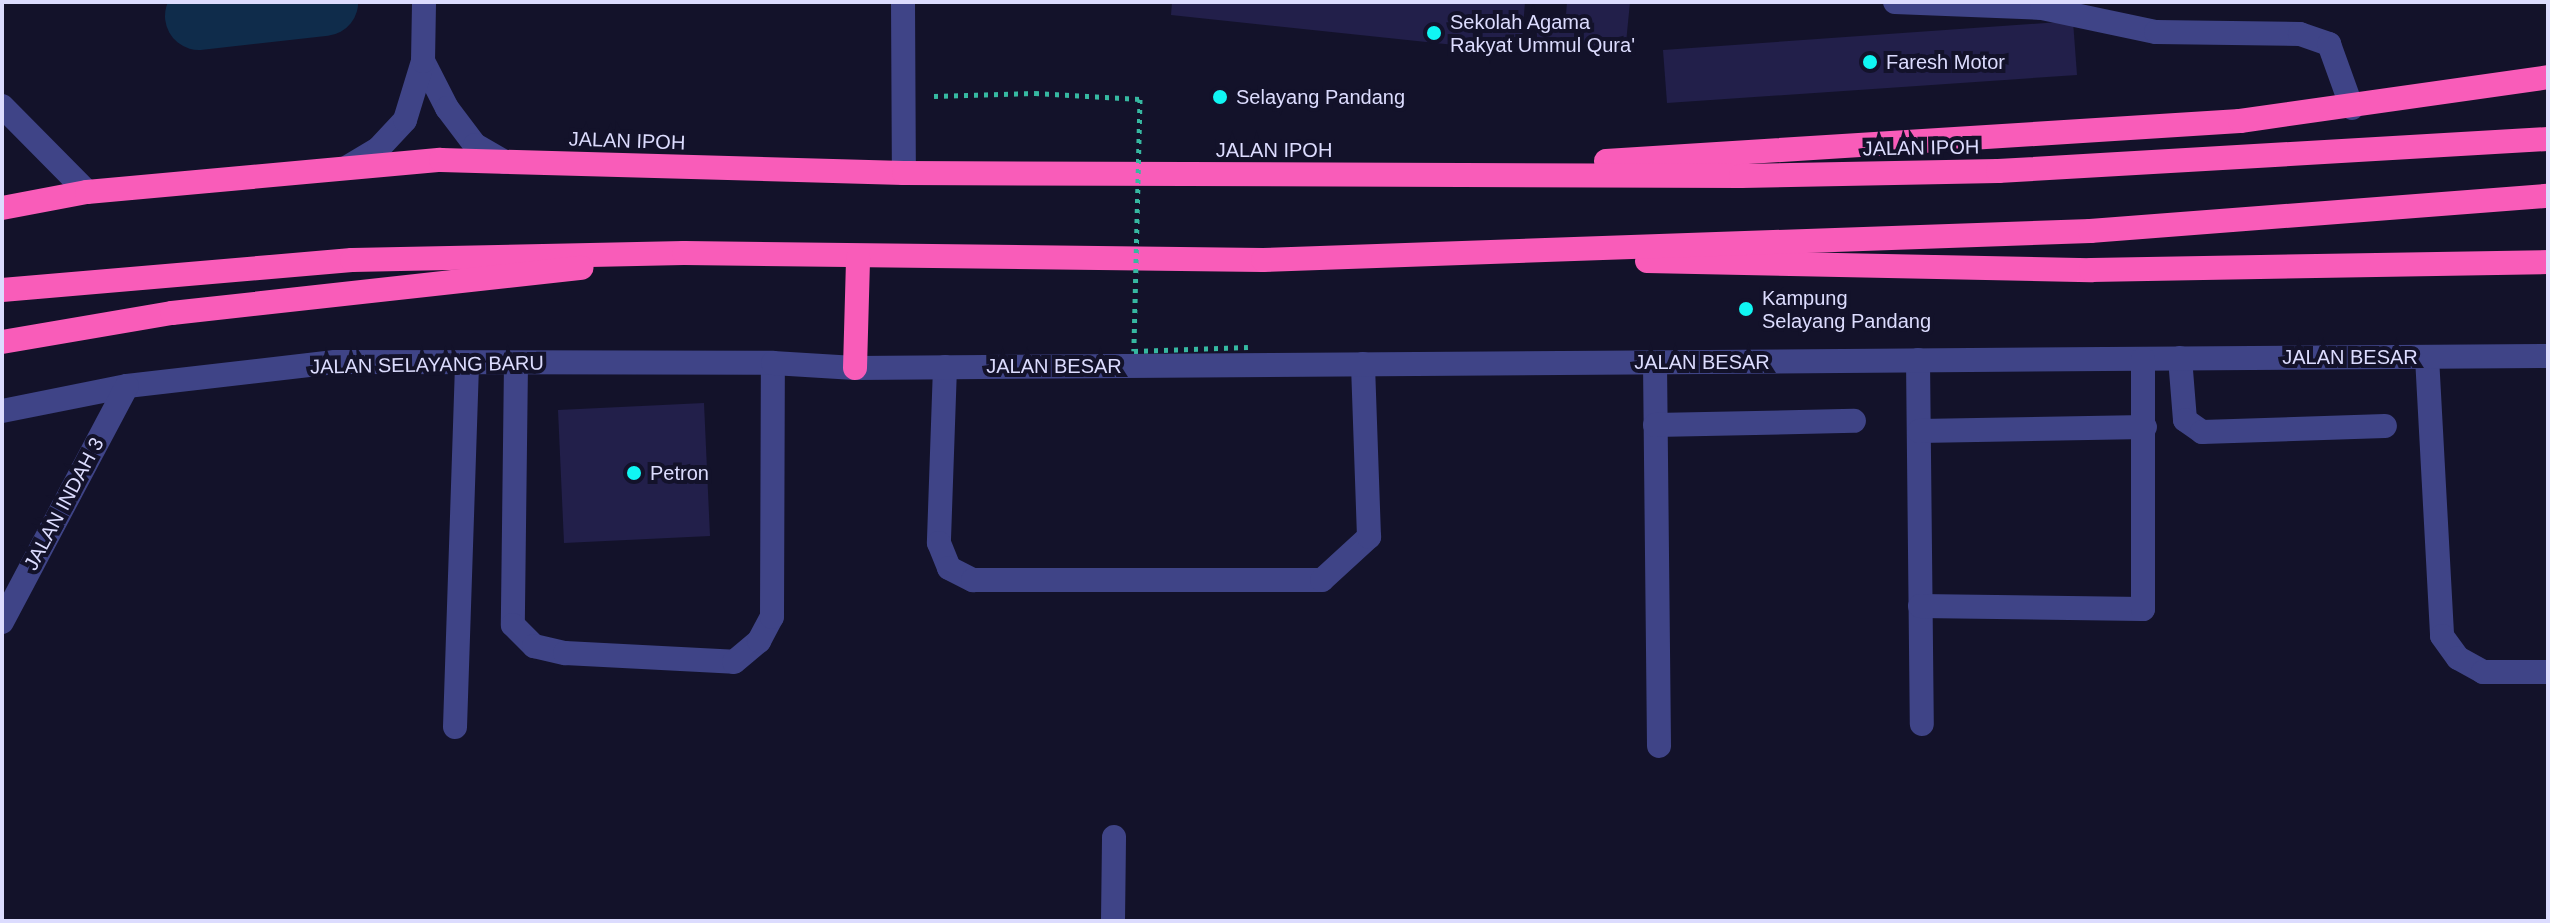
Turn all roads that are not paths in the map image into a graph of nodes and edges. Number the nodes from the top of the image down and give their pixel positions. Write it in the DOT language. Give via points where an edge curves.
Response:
graph roads {
  1 [pos="424,2"];
  2 [pos="903,2"];
  3 [pos="1895,2"];
  4 [pos="423,61"];
  5 [pos="2548,77"];
  6 [pos="2,106"];
  7 [pos="2352,108"];
  8 [pos="2548,139"];
  9 [pos="505,162"];
  10 [pos="346,168"];
  11 [pos="904,173"];
  12 [pos="1356,175"];
  13 [pos="87,192"];
  14 [pos="2548,196"];
  15 [pos="2,208"];
  16 [pos="684,253"];
  17 [pos="1461,253"];
  18 [pos="858,258"];
  19 [pos="2548,262"];
  20 [pos="2,290"];
  21 [pos="2,342"];
  22 [pos="2548,356"];
  23 [pos="2427,357"];
  24 [pos="2180,358"];
  25 [pos="2143,359"];
  26 [pos="1918,360"];
  27 [pos="467,363"];
  28 [pos="516,363"];
  29 [pos="773,363"];
  30 [pos="1655,363"];
  31 [pos="1363,364"];
  32 [pos="945,367"];
  33 [pos="855,368"];
  34 [pos="127,386"];
  35 [pos="2,411"];
  36 [pos="1854,421"];
  37 [pos="1655,425"];
  38 [pos="2385,426"];
  39 [pos="2145,427"];
  40 [pos="1919,431"];
  41 [pos="1920,606"];
  42 [pos="2,622"];
  43 [pos="2548,672"];
  44 [pos="1922,724"];
  45 [pos="455,727"];
  46 [pos="1659,746"];
  47 [pos="1114,837"];
  48 [pos="1113,921"];
  1 -- 4 [label="street"];
  2 -- 11 [label="street"];
  3 -- 7 [label="street" via="2042,8 2156,32 2300,34 2329,44"];
  4 -- 9 [label="street" via="447,108 475,145"];
  4 -- 10 [label="street" via="405,120 379,148"];
  5 -- 7 [label="highway"];
  6 -- 13 [label="street"];
  7 -- 12 [label="highway" via="2099,131"];
  8 -- 12 [label="highway, JALAN IPOH" via="1998,171"];
  9 -- 10 [label="highway, JALAN IPOH" via="441,160"];
  9 -- 11 [label="highway, JALAN IPOH"];
  10 -- 13 [label="highway, JALAN IPOH"];
  11 -- 12 [label="highway, JALAN IPOH"];
  13 -- 15 [label="highway, JALAN IPOH"];
  14 -- 17 [label="highway" via="2090,231"];
  16 -- 18 [label="highway"];
  16 -- 20 [label="highway" via="352,260"];
  16 -- 21 [label="highway" via="494,282 172,313"];
  17 -- 18 [label="highway" via="1263,260"];
  17 -- 19 [label="highway" via="1769,266 2091,270"];
  18 -- 33 [label="highway"];
  22 -- 23 [label="street, JALAN BESAR"];
  23 -- 24 [label="street, JALAN BESAR"];
  23 -- 43 [label="street" via="2442,636 2458,658 2483,672"];
  24 -- 25 [label="street, JALAN BESAR"];
  24 -- 38 [label="street" via="2185,420 2202,432"];
  25 -- 26 [label="street, JALAN BESAR"];
  25 -- 39 [label="street"];
  26 -- 30 [label="street, JALAN BESAR"];
  26 -- 40 [label="street"];
  27 -- 28 [label="street, JALAN SELAYANG BARU"];
  27 -- 34 [label="street, JALAN SELAYANG BARU" via="335,362"];
  27 -- 45 [label="street"];
  28 -- 29 [label="street, JALAN SELAYANG BARU"];
  28 -- 29 [label="street" via="513,625 534,646 565,653 734,662 759,641 772,617"];
  29 -- 33 [label="street, JALAN SELAYANG BARU"];
  30 -- 31 [label="street, JALAN BESAR"];
  30 -- 37 [label="street"];
  31 -- 32 [label="street, JALAN BESAR"];
  31 -- 32 [label="street" via="1369,537 1322,580 973,580 949,568 939,543"];
  32 -- 33 [label="street, JALAN BESAR"];
  34 -- 35 [label="street, JALAN SELAYANG BARU"];
  34 -- 42 [label="street, JALAN INDAH 3"];
  36 -- 37 [label="street"];
  37 -- 46 [label="street"];
  39 -- 40 [label="street"];
  39 -- 41 [label="street" via="2143,609"];
  40 -- 41 [label="street"];
  41 -- 44 [label="street"];
  47 -- 48 [label="street"];
}
